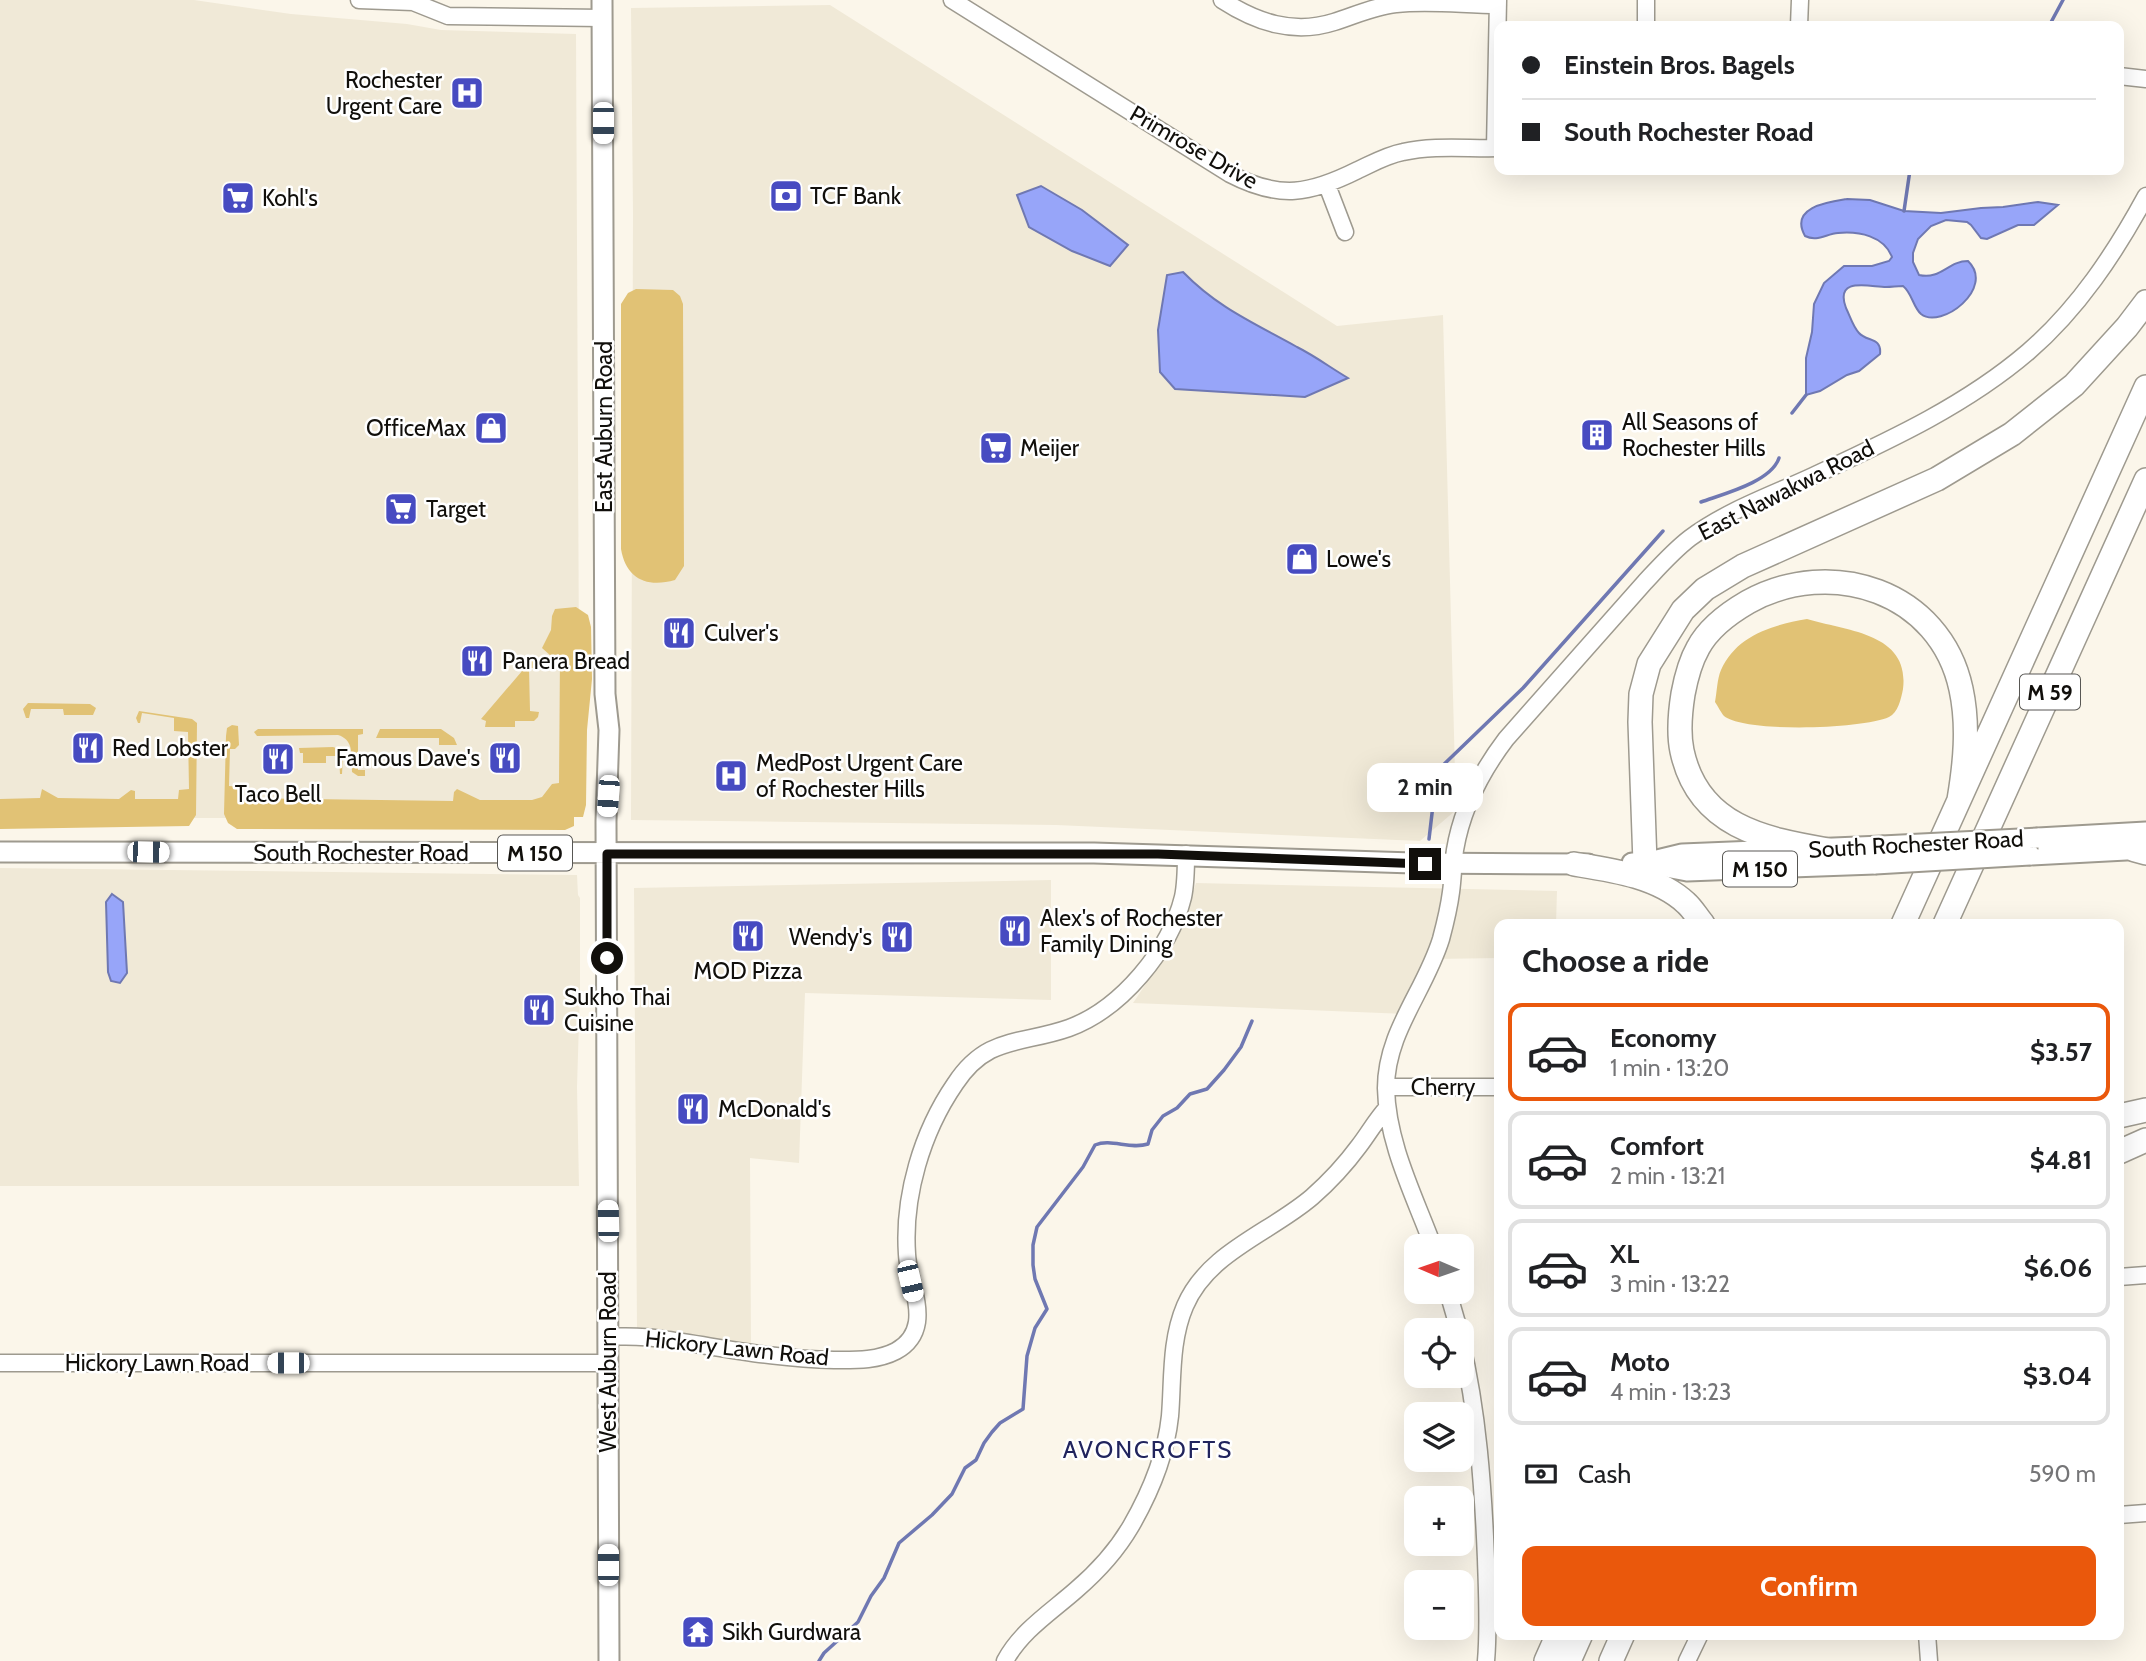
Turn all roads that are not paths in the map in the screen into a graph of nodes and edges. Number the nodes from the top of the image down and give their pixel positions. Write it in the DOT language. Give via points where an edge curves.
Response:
graph roads {
  1 [pos="359,0"];
  2 [pos="514,0"];
  3 [pos="952,0"];
  4 [pos="1222,0"];
  5 [pos="1646,0"];
  6 [pos="1800,0"];
  7 [pos="416,1"];
  8 [pos="1498,2"];
  9 [pos="602,9"];
  10 [pos="477,17"];
  11 [pos="1498,21"];
  12 [pos="1646,21"];
  13 [pos="1799,21"];
  14 [pos="2124,77"];
  15 [pos="2145,81"];
  16 [pos="1494,148"];
  17 [pos="1327,185"];
  18 [pos="2146,196"];
  19 [pos="1345,232"];
  20 [pos="2146,302"];
  21 [pos="2146,387"];
  22 [pos="2146,480"];
  23 [pos="1959,800"];
  24 [pos="2143,846"];
  25 [pos="1828,849"];
  26 [pos="0,852"];
  27 [pos="607,854"];
  28 [pos="1186,855"];
  29 [pos="1879,855"];
  30 [pos="1645,863"];
  31 [pos="1453,864"];
  32 [pos="1574,864"];
  33 [pos="1950,918"];
  34 [pos="1699,919"];
  35 [pos="1905,919"];
  36 [pos="1386,1087"];
  37 [pos="1494,1087"];
  38 [pos="1387,1108"];
  39 [pos="2146,1110"];
  40 [pos="2124,1115"];
  41 [pos="2146,1140"];
  42 [pos="2124,1150"];
  43 [pos="1428,1234"];
  44 [pos="2146,1275"];
  45 [pos="2124,1277"];
  46 [pos="608,1336"];
  47 [pos="0,1363"];
  48 [pos="608,1363"];
  49 [pos="1470,1388"];
  50 [pos="2146,1513"];
  51 [pos="2124,1515"];
  52 [pos="1555,1640"];
  53 [pos="1578,1640"];
  54 [pos="1620,1640"];
  55 [pos="1697,1640"];
  56 [pos="1927,1640"];
  57 [pos="609,1661"];
  58 [pos="1005,1661"];
  59 [pos="1486,1661"];
  60 [pos="1546,1661"];
  61 [pos="1569,1661"];
  62 [pos="1611,1661"];
  63 [pos="1687,1661"];
  64 [pos="1929,1661"];
  1 -- 7 [label="street"];
  2 -- 10 [label="street" via="508,10"];
  3 -- 17 [label="street, Primrose Drive" via="1243,181 1279,191"];
  4 -- 8 [label="street" via="1261,21 1294,27 1322,26 1395,4"];
  5 -- 12 [label="street"];
  6 -- 13 [label="street"];
  7 -- 10 [label="street" via="448,16"];
  8 -- 11 [label="street"];
  9 -- 10 [label="street"];
  9 -- 27 [label="main road, East Auburn Road"];
  14 -- 15 [label="street"];
  16 -- 17 [label="street, Primrose Drive" via="1403,152"];
  17 -- 19 [label="street"];
  18 -- 31 [label="street, East Nawakwa Road" via="2093,281 2060,319 2028,351 1978,389 1921,424 1741,508 1706,528 1665,561 1493,755 1467,806"];
  20 -- 30 [label="highway" via="2074,385 2012,434 1937,479 1743,566 1705,589 1683,610 1649,664 1641,694"];
  21 -- 23 [label="highway, M 59"];
  22 -- 33 [label="highway, M 59"];
  23 -- 25 [label="highway" via="1965,748 1961,689 1941,640 1926,622 1887,594 1864,586 1808,583 1758,596 1715,626 1698,648 1686,678 1681,709 1679,739 1685,765 1710,806 1731,822 1780,842"];
  23 -- 35 [label="highway, M 59"];
  24 -- 29 [label="main road, South Rochester Road / M 150, bridge" via="2034,846"];
  25 -- 29 [label="main road, South Rochester Road / M 150"];
  25 -- 30 [label="main road, South Rochester Road / M 150" via="1682,854"];
  26 -- 27 [label="main road, South Rochester Road / M 150"];
  27 -- 28 [label="main road, South Rochester Road / M 150"];
  27 -- 46 [label="main road, West Auburn Road"];
  28 -- 31 [label="main road, South Rochester Road / M 150"];
  28 -- 46 [label="street, Hickory Lawn Road" via="1185,888 1177,917 1128,989 1086,1021 983,1053 946,1097 924,1144 912,1191 906,1252 917,1316 914,1334 903,1346 871,1358 810,1359 657,1338"];
  29 -- 30 [label="main road, South Rochester Road / M 150" via="1687,872"];
  30 -- 32 [label="main road, South Rochester Road / M 150"];
  31 -- 32 [label="main road, South Rochester Road / M 150"];
  31 -- 36 [label="street, East Nawakwa Road" via="1441,938 1395,1038"];
  32 -- 34 [label="highway" via="1634,876 1662,887 1686,903"];
  36 -- 37 [label="street, Cherry"];
  36 -- 38 [label="street, East Nawakwa Road"];
  38 -- 43 [label="street, East Nawakwa Road" via="1402,1168"];
  38 -- 58 [label="street" via="1347,1162 1321,1188 1222,1259 1192,1292 1176,1337 1166,1442 1142,1506 1098,1569 1026,1632"];
  39 -- 40 [label="highway"];
  41 -- 42 [label="highway"];
  44 -- 45 [label="street"];
  46 -- 48 [label="main road, West Auburn Road"];
  47 -- 48 [label="street, Hickory Lawn Road"];
  48 -- 57 [label="main road, West Auburn Road"];
  49 -- 59 [label="street" via="1481,1472"];
  50 -- 51 [label="street"];
  52 -- 60 [label="highway"];
  53 -- 61 [label="highway"];
  54 -- 62 [label="highway"];
  55 -- 63 [label="street"];
  56 -- 64 [label="street"];
}
